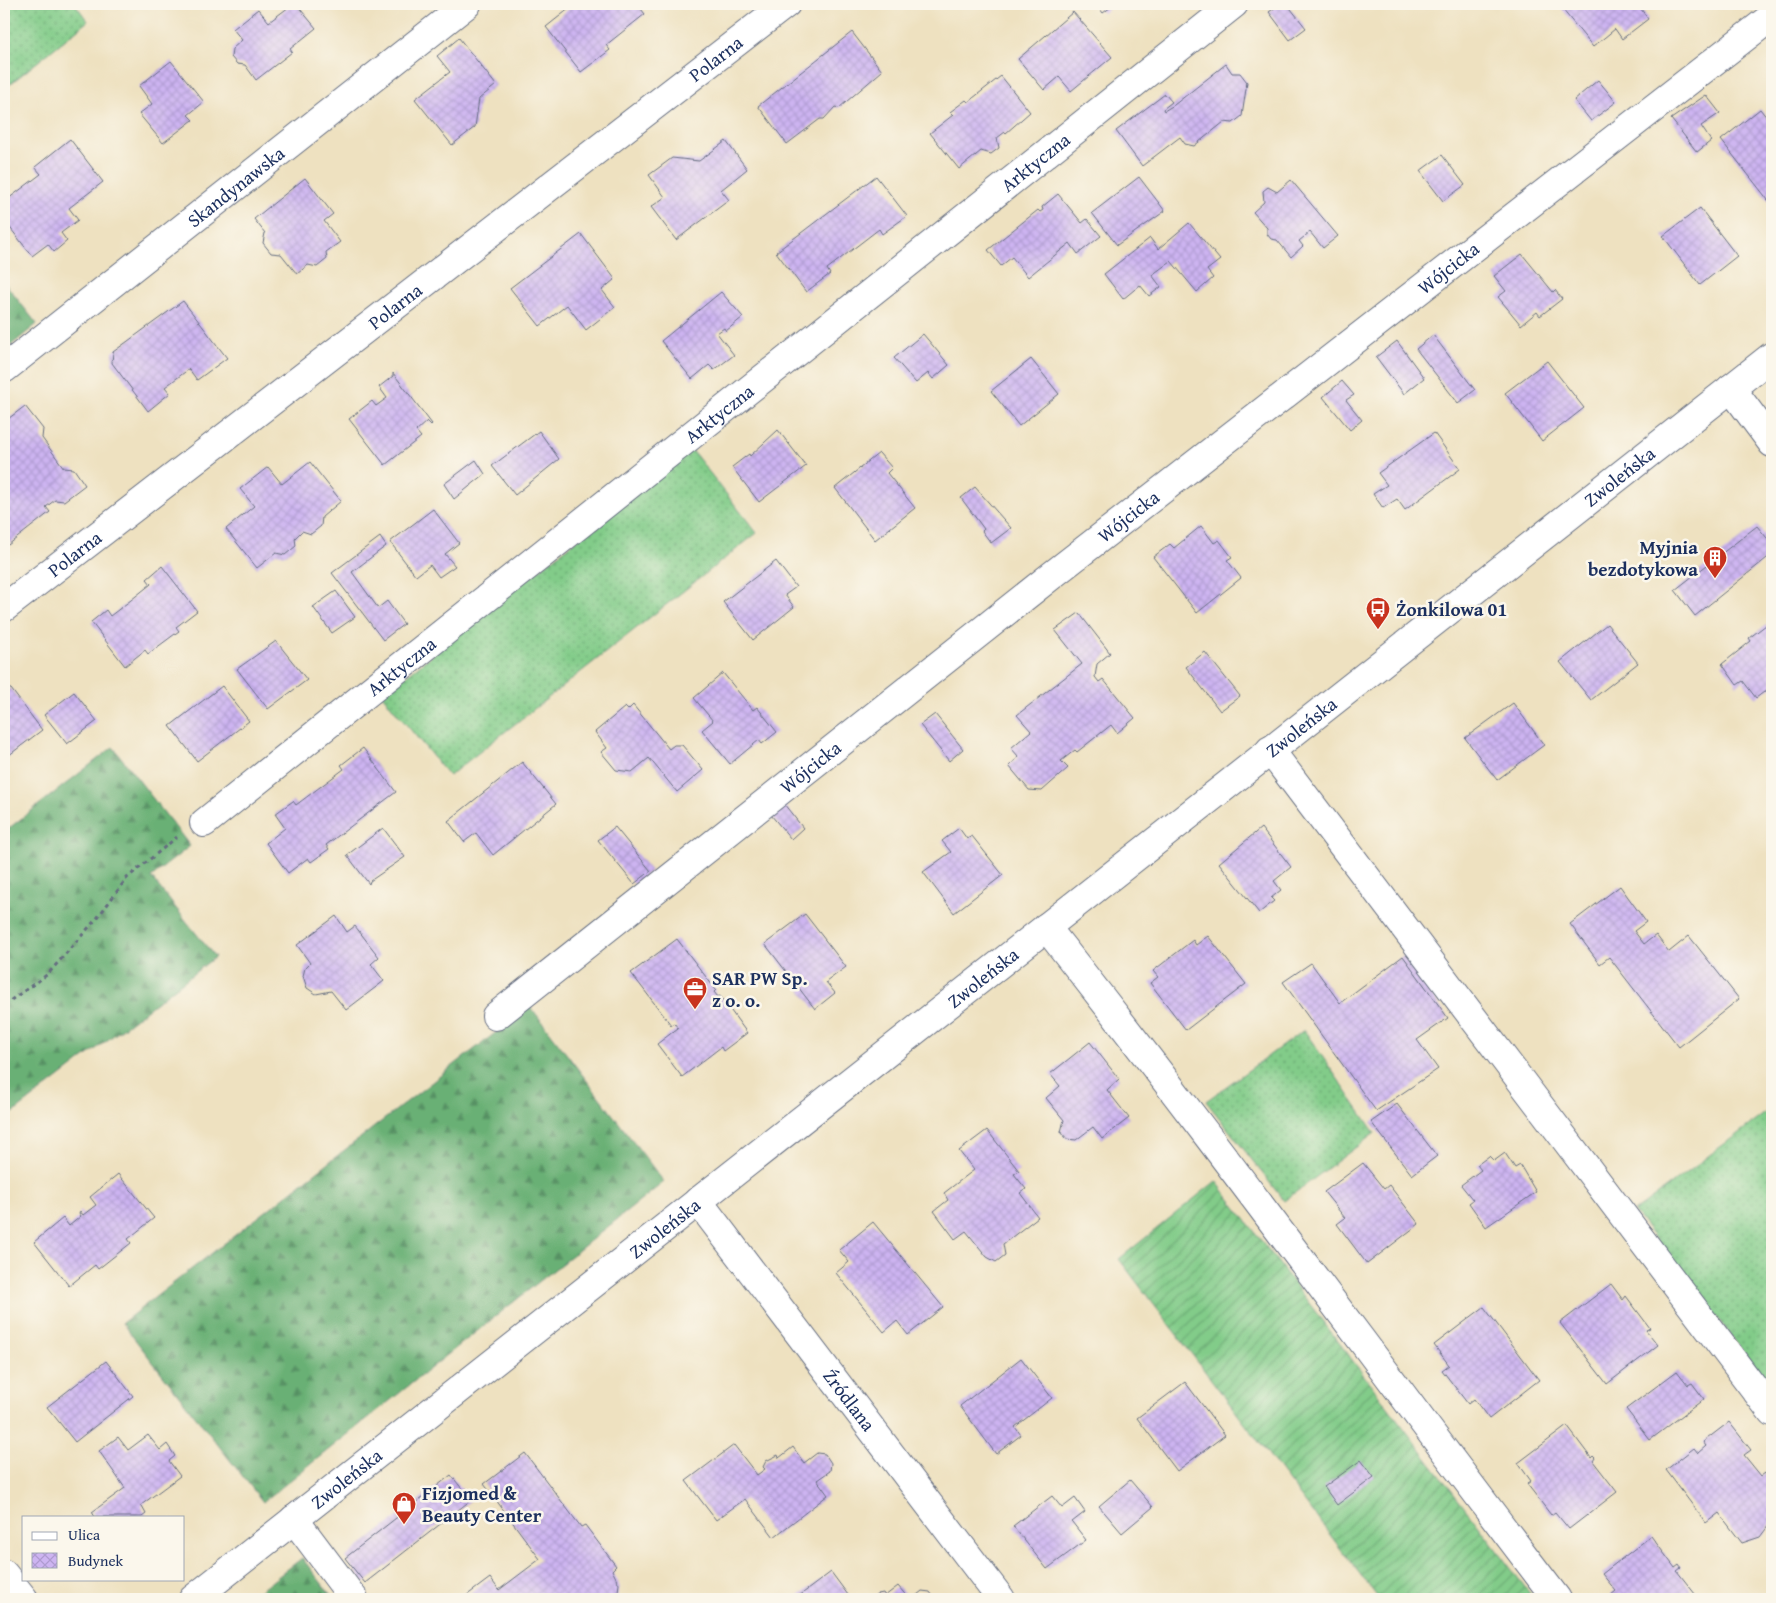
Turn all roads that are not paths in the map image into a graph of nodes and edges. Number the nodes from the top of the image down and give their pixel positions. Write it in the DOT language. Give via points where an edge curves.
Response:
graph roads {
  1 [pos="467,4"];
  2 [pos="786,4"];
  3 [pos="1234,4"];
  4 [pos="1763,18"];
  5 [pos="1772,356"];
  6 [pos="4,368"];
  7 [pos="1731,388"];
  8 [pos="1772,443"];
  9 [pos="4,608"];
  10 [pos="1270,750"];
  11 [pos="204,823"];
  12 [pos="1046,928"];
  13 [pos="496,1016"];
  14 [pos="698,1201"];
  15 [pos="1772,1412"];
  16 [pos="294,1519"];
  17 [pos="4,1574"];
  18 [pos="24,1599"];
  19 [pos="194,1599"];
  20 [pos="354,1599"];
  21 [pos="1001,1599"];
  22 [pos="1557,1599"];
  1 -- 6 [label="street, Skandynawska"];
  2 -- 9 [label="street, Polarna"];
  3 -- 11 [label="street, Arktyczna"];
  4 -- 13 [label="street, Wójcicka"];
  5 -- 7 [label="street, Zwoleńska"];
  7 -- 8 [label="street"];
  7 -- 10 [label="street, Zwoleńska"];
  10 -- 12 [label="street, Zwoleńska"];
  10 -- 15 [label="street"];
  12 -- 14 [label="street, Zwoleńska"];
  12 -- 22 [label="street"];
  14 -- 16 [label="street, Zwoleńska"];
  14 -- 21 [label="street, Źródlana"];
  16 -- 19 [label="street, Zwoleńska"];
  16 -- 20 [label="street"];
  17 -- 18 [label="street"];
}
